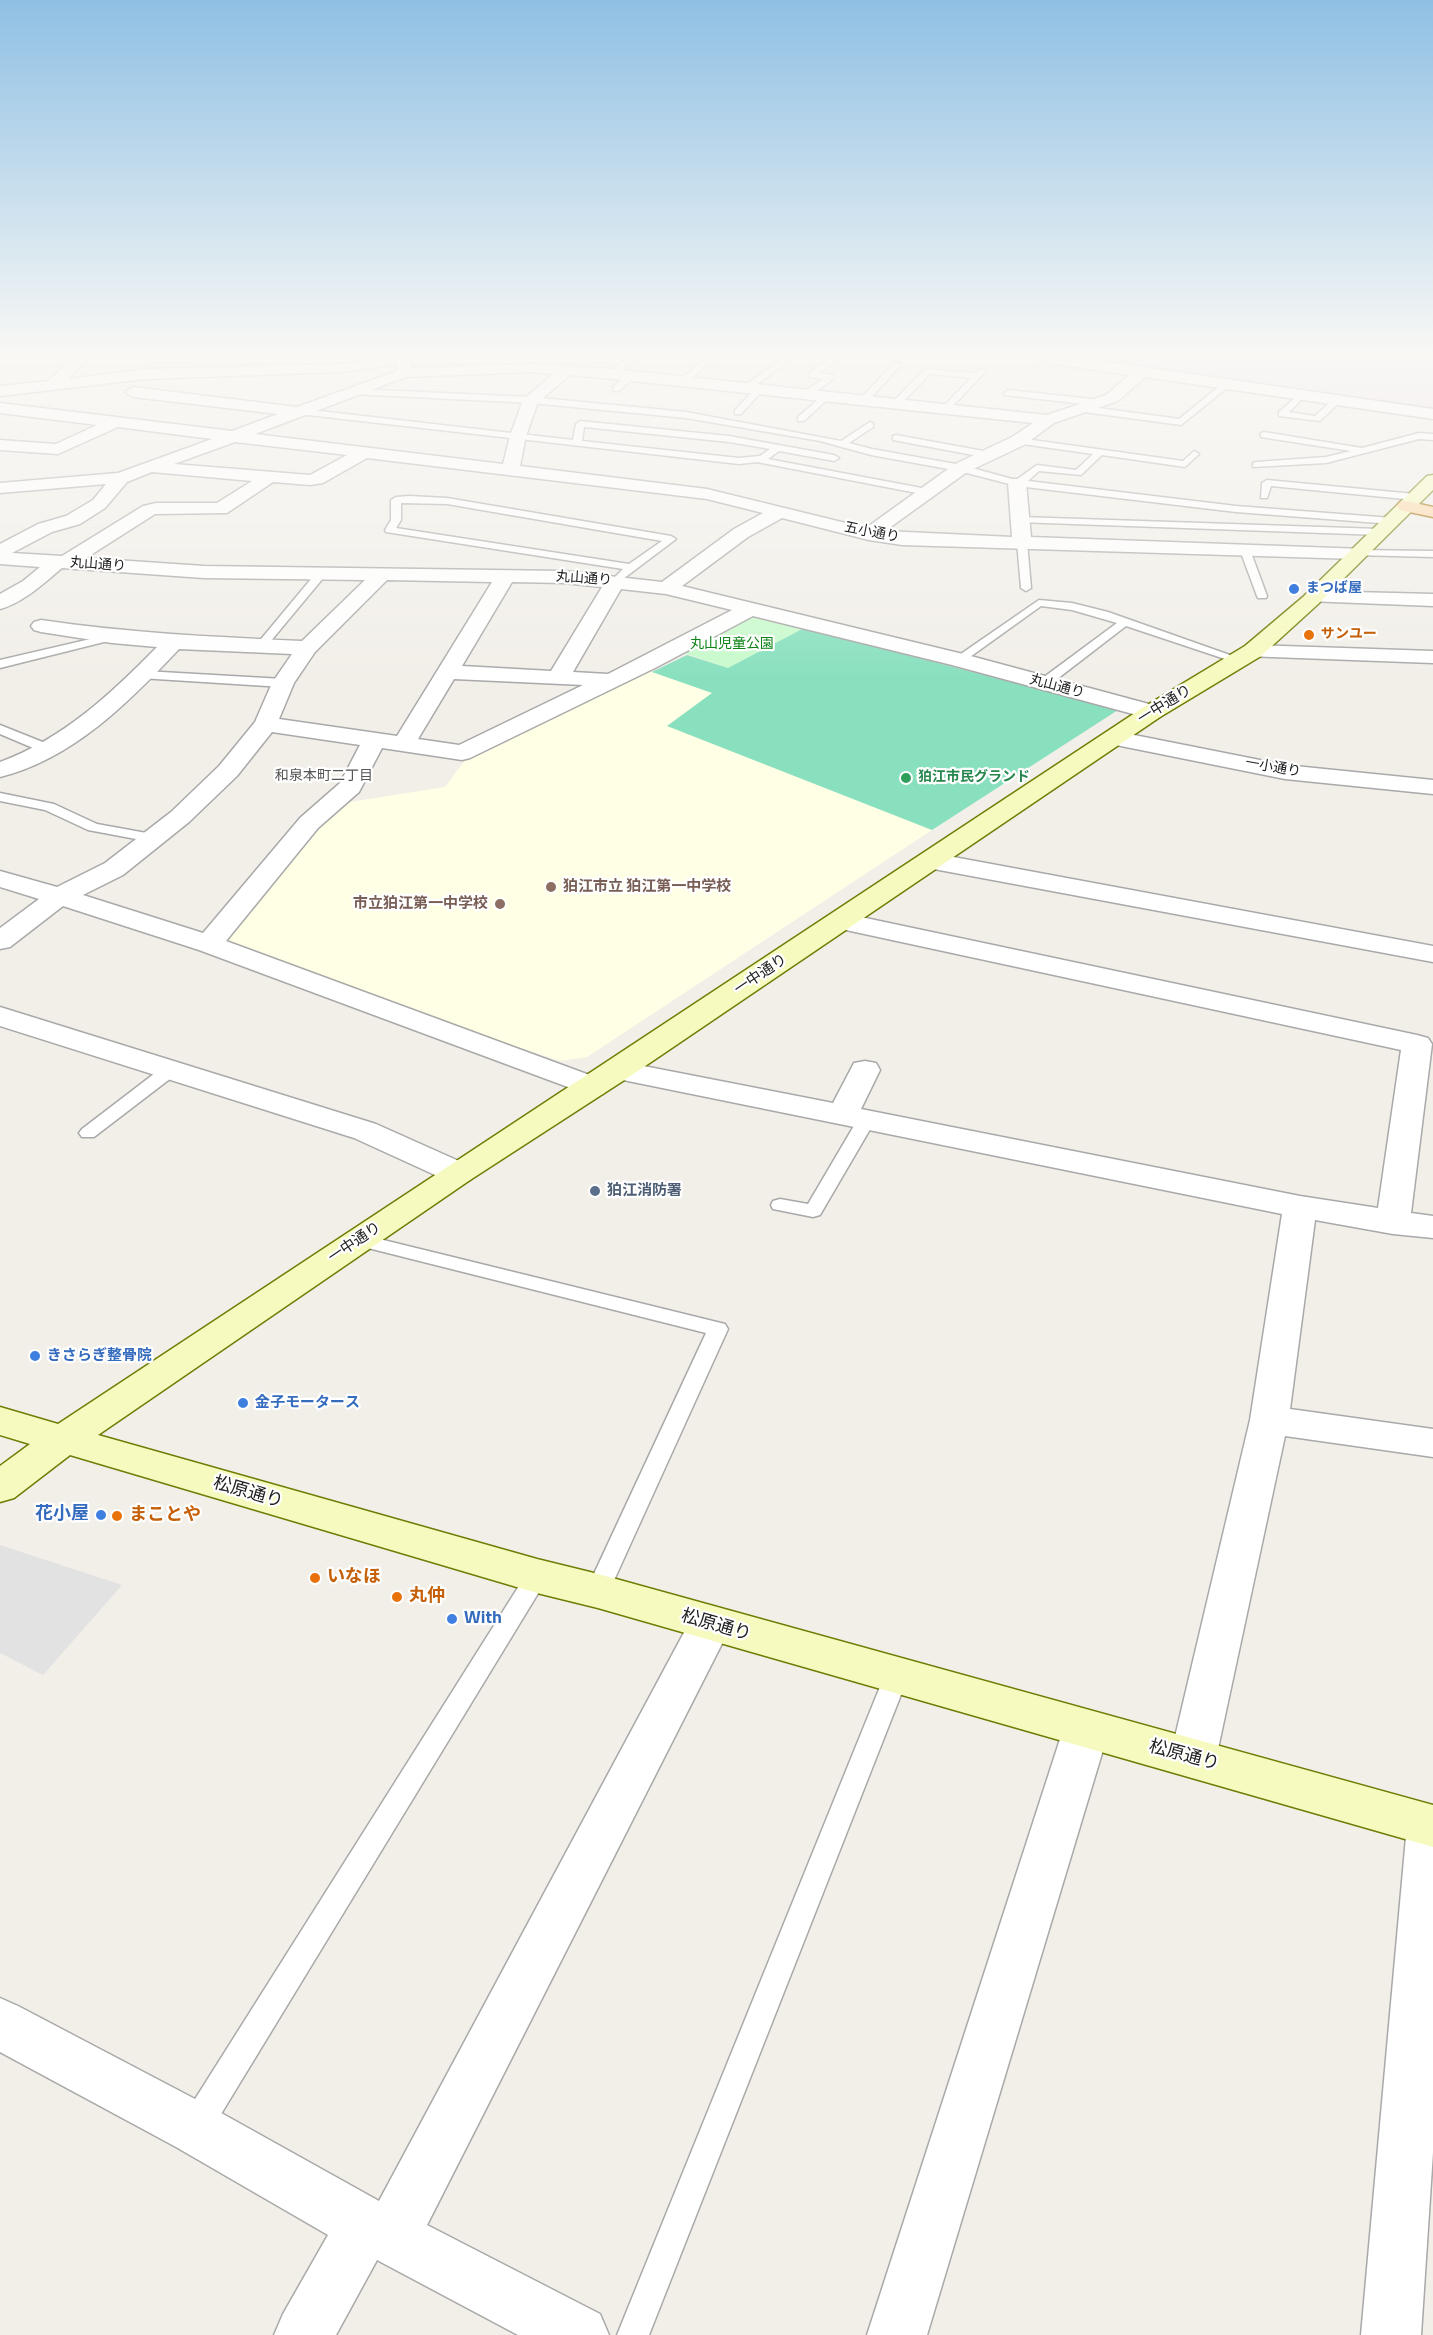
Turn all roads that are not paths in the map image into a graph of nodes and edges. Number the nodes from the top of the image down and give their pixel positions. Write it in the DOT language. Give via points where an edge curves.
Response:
graph roads {
  1 [pos="161,462"];
  2 [pos="347,462"];
  3 [pos="446,462"];
  4 [pos="513,462"];
  5 [pos="769,462"];
  6 [pos="923,462"];
  7 [pos="974,462"];
  8 [pos="1090,462"];
  9 [pos="1171,462"];
  10 [pos="1187,462"];
  11 [pos="1278,462"];
  12 [pos="147,467"];
  13 [pos="962,468"];
  14 [pos="511,470"];
  15 [pos="1265,472"];
  16 [pos="269,477"];
  17 [pos="121,478"];
  18 [pos="1017,483"];
  19 [pos="1432,483"];
  20 [pos="0,488"];
  21 [pos="927,492"];
  22 [pos="1264,496"];
  23 [pos="1236,509"];
  24 [pos="779,512"];
  25 [pos="1433,512"];
  26 [pos="1398,514"];
  27 [pos="1021,520"];
  28 [pos="1242,528"];
  29 [pos="869,534"];
  30 [pos="1022,542"];
  31 [pos="1248,550"];
  32 [pos="0,552"];
  33 [pos="1357,553"];
  34 [pos="1433,554"];
  35 [pos="0,558"];
  36 [pos="62,562"];
  37 [pos="631,567"];
  38 [pos="320,575"];
  39 [pos="381,575"];
  40 [pos="506,575"];
  41 [pos="615,582"];
  42 [pos="666,588"];
  43 [pos="1026,588"];
  44 [pos="1262,596"];
  45 [pos="1314,597"];
  46 [pos="1433,600"];
  47 [pos="0,603"];
  48 [pos="752,608"];
  49 [pos="1125,622"];
  50 [pos="41,626"];
  51 [pos="112,637"];
  52 [pos="174,642"];
  53 [pos="261,646"];
  54 [pos="308,648"];
  55 [pos="1245,656"];
  56 [pos="1433,657"];
  57 [pos="959,660"];
  58 [pos="0,664"];
  59 [pos="447,672"];
  60 [pos="144,675"];
  61 [pos="558,678"];
  62 [pos="612,680"];
  63 [pos="1044,683"];
  64 [pos="283,684"];
  65 [pos="1152,712"];
  66 [pos="266,724"];
  67 [pos="0,729"];
  68 [pos="1114,738"];
  69 [pos="374,741"];
  70 [pos="404,744"];
  71 [pos="50,750"];
  72 [pos="0,770"];
  73 [pos="1433,787"];
  74 [pos="0,797"];
  75 [pos="152,838"];
  76 [pos="932,861"];
  77 [pos="0,879"];
  78 [pos="59,896"];
  79 [pos="842,921"];
  80 [pos="0,940"];
  81 [pos="209,944"];
  82 [pos="1433,954"];
  83 [pos="0,1016"];
  84 [pos="865,1070"];
  85 [pos="169,1071"];
  86 [pos="605,1079"];
  87 [pos="855,1117"];
  88 [pos="88,1133"];
  89 [pos="458,1173"];
  90 [pos="780,1205"];
  91 [pos="1299,1207"];
  92 [pos="1393,1223"];
  93 [pos="1433,1227"];
  94 [pos="359,1240"];
  95 [pos="1269,1420"];
  96 [pos="0,1421"];
  97 [pos="64,1439"];
  98 [pos="1433,1443"];
  99 [pos="0,1487"];
  100 [pos="537,1576"];
  101 [pos="598,1591"];
  102 [pos="710,1624"];
  103 [pos="896,1677"];
  104 [pos="1086,1731"];
  105 [pos="1193,1758"];
  106 [pos="1432,1826"];
  107 [pos="0,2024"];
  108 [pos="195,2128"];
  109 [pos="378,2231"];
  110 [pos="304,2335"];
  111 [pos="579,2335"];
  112 [pos="633,2335"];
  113 [pos="897,2335"];
  114 [pos="1391,2335"];
  1 -- 12 [label="street"];
  2 -- 16 [label="street" via="317,479"];
  3 -- 14 [label="street, 五小通り"];
  4 -- 14 [label="street"];
  5 -- 21 [label="lane"];
  6 -- 13 [label="lane"];
  7 -- 13 [label="street"];
  8 -- 18 [label="lane" via="1078,473 1037,468"];
  9 -- 10 [label="lane"];
  11 -- 15 [label="lane" via="1253,463"];
  12 -- 16 [label="street"];
  12 -- 17 [label="street"];
  13 -- 18 [label="lane"];
  13 -- 21 [label="street"];
  14 -- 24 [label="street, 五小通り" via="707,494"];
  16 -- 36 [label="street" via="221,509 149,510"];
  17 -- 20 [label="street"];
  17 -- 32 [label="street" via="99,504 73,520 45,528"];
  18 -- 23 [label="lane"];
  18 -- 27 [label="street"];
  19 -- 26 [label="street, 一中通り"];
  21 -- 29 [label="street"];
  22 -- 26 [label="lane" via="1267,483"];
  23 -- 26 [label="lane"];
  23 -- 28 [label="lane"];
  24 -- 29 [label="street, 五小通り"];
  24 -- 42 [label="street" via="741,533"];
  25 -- 26 [label="main road"];
  26 -- 28 [label="lane"];
  26 -- 33 [label="street, 一中通り"];
  27 -- 28 [label="lane"];
  27 -- 30 [label="street"];
  28 -- 31 [label="lane"];
  29 -- 30 [label="street, 五小通り" via="902,539"];
  30 -- 31 [label="street, 五小通り"];
  30 -- 43 [label="lane"];
  31 -- 33 [label="street, 五小通り"];
  31 -- 44 [label="lane"];
  33 -- 34 [label="lane"];
  33 -- 45 [label="street, 一中通り"];
  35 -- 36 [label="street, 丸山通り"];
  36 -- 38 [label="street, 丸山通り"];
  36 -- 47 [label="street"];
  37 -- 37 [label="lane" via="390,530 396,520 396,500 447,501 671,539"];
  37 -- 41 [label="lane"];
  38 -- 39 [label="street, 丸山通り"];
  38 -- 53 [label="lane"];
  39 -- 40 [label="street, 丸山通り"];
  39 -- 54 [label="street"];
  40 -- 41 [label="street, 丸山通り"];
  40 -- 59 [label="street"];
  41 -- 42 [label="street, 丸山通り"];
  41 -- 61 [label="street"];
  42 -- 48 [label="street, 丸山通り"];
  45 -- 46 [label="street"];
  45 -- 55 [label="street, 一中通り"];
  48 -- 57 [label="street, 丸山通り"];
  48 -- 62 [label="street"];
  49 -- 55 [label="lane"];
  49 -- 57 [label="lane" via="1054,603 1039,603"];
  49 -- 63 [label="lane"];
  50 -- 51 [label="street"];
  51 -- 52 [label="street"];
  51 -- 58 [label="lane"];
  52 -- 53 [label="street"];
  52 -- 60 [label="street"];
  53 -- 54 [label="street"];
  54 -- 64 [label="street"];
  55 -- 56 [label="street"];
  55 -- 65 [label="street, 一中通り"];
  57 -- 63 [label="street, 丸山通り"];
  59 -- 61 [label="street"];
  59 -- 70 [label="street"];
  60 -- 64 [label="lane"];
  60 -- 71 [label="street" via="83,728"];
  61 -- 62 [label="street"];
  62 -- 70 [label="street" via="462,753"];
  63 -- 65 [label="street, 丸山通り"];
  64 -- 66 [label="street"];
  65 -- 68 [label="street, 一中通り"];
  66 -- 69 [label="street"];
  66 -- 75 [label="street" via="228,771"];
  67 -- 71 [label="lane"];
  68 -- 73 [label="street, 一小通り" via="1285,772"];
  68 -- 76 [label="street, 一中通り"];
  69 -- 70 [label="street"];
  69 -- 81 [label="street" via="350,787 309,823"];
  71 -- 72 [label="street"];
  74 -- 75 [label="lane" via="48,807 93,827"];
  75 -- 78 [label="street" via="114,868"];
  76 -- 79 [label="street, 一中通り"];
  76 -- 82 [label="street"];
  77 -- 78 [label="street"];
  78 -- 80 [label="street"];
  78 -- 81 [label="street"];
  79 -- 86 [label="street, 一中通り"];
  79 -- 92 [label="street" via="1417,1044"];
  81 -- 86 [label="street"];
  83 -- 85 [label="street"];
  84 -- 87 [label="street"];
  85 -- 88 [label="lane"];
  85 -- 89 [label="street" via="365,1131"];
  86 -- 87 [label="street"];
  86 -- 89 [label="street, 一中通り"];
  87 -- 90 [label="lane" via="813,1210"];
  87 -- 91 [label="street"];
  89 -- 94 [label="street, 一中通り"];
  91 -- 92 [label="street"];
  91 -- 95 [label="street"];
  92 -- 93 [label="street"];
  94 -- 97 [label="street, 一中通り"];
  94 -- 101 [label="lane" via="718,1329"];
  95 -- 98 [label="street"];
  95 -- 105 [label="street"];
  96 -- 97 [label="street, 松原通り"];
  97 -- 99 [label="street, 一中通り"];
  97 -- 100 [label="street, 松原通り"];
  100 -- 101 [label="street, 松原通り"];
  100 -- 108 [label="lane"];
  101 -- 102 [label="street, 松原通り"];
  102 -- 103 [label="street, 松原通り"];
  102 -- 109 [label="street"];
  103 -- 104 [label="street, 松原通り"];
  103 -- 112 [label="lane"];
  104 -- 105 [label="street, 松原通り"];
  104 -- 113 [label="street"];
  105 -- 106 [label="street, 松原通り"];
  106 -- 114 [label="street"];
  107 -- 108 [label="street"];
  108 -- 109 [label="street"];
  109 -- 110 [label="street"];
  109 -- 111 [label="street"];
}
